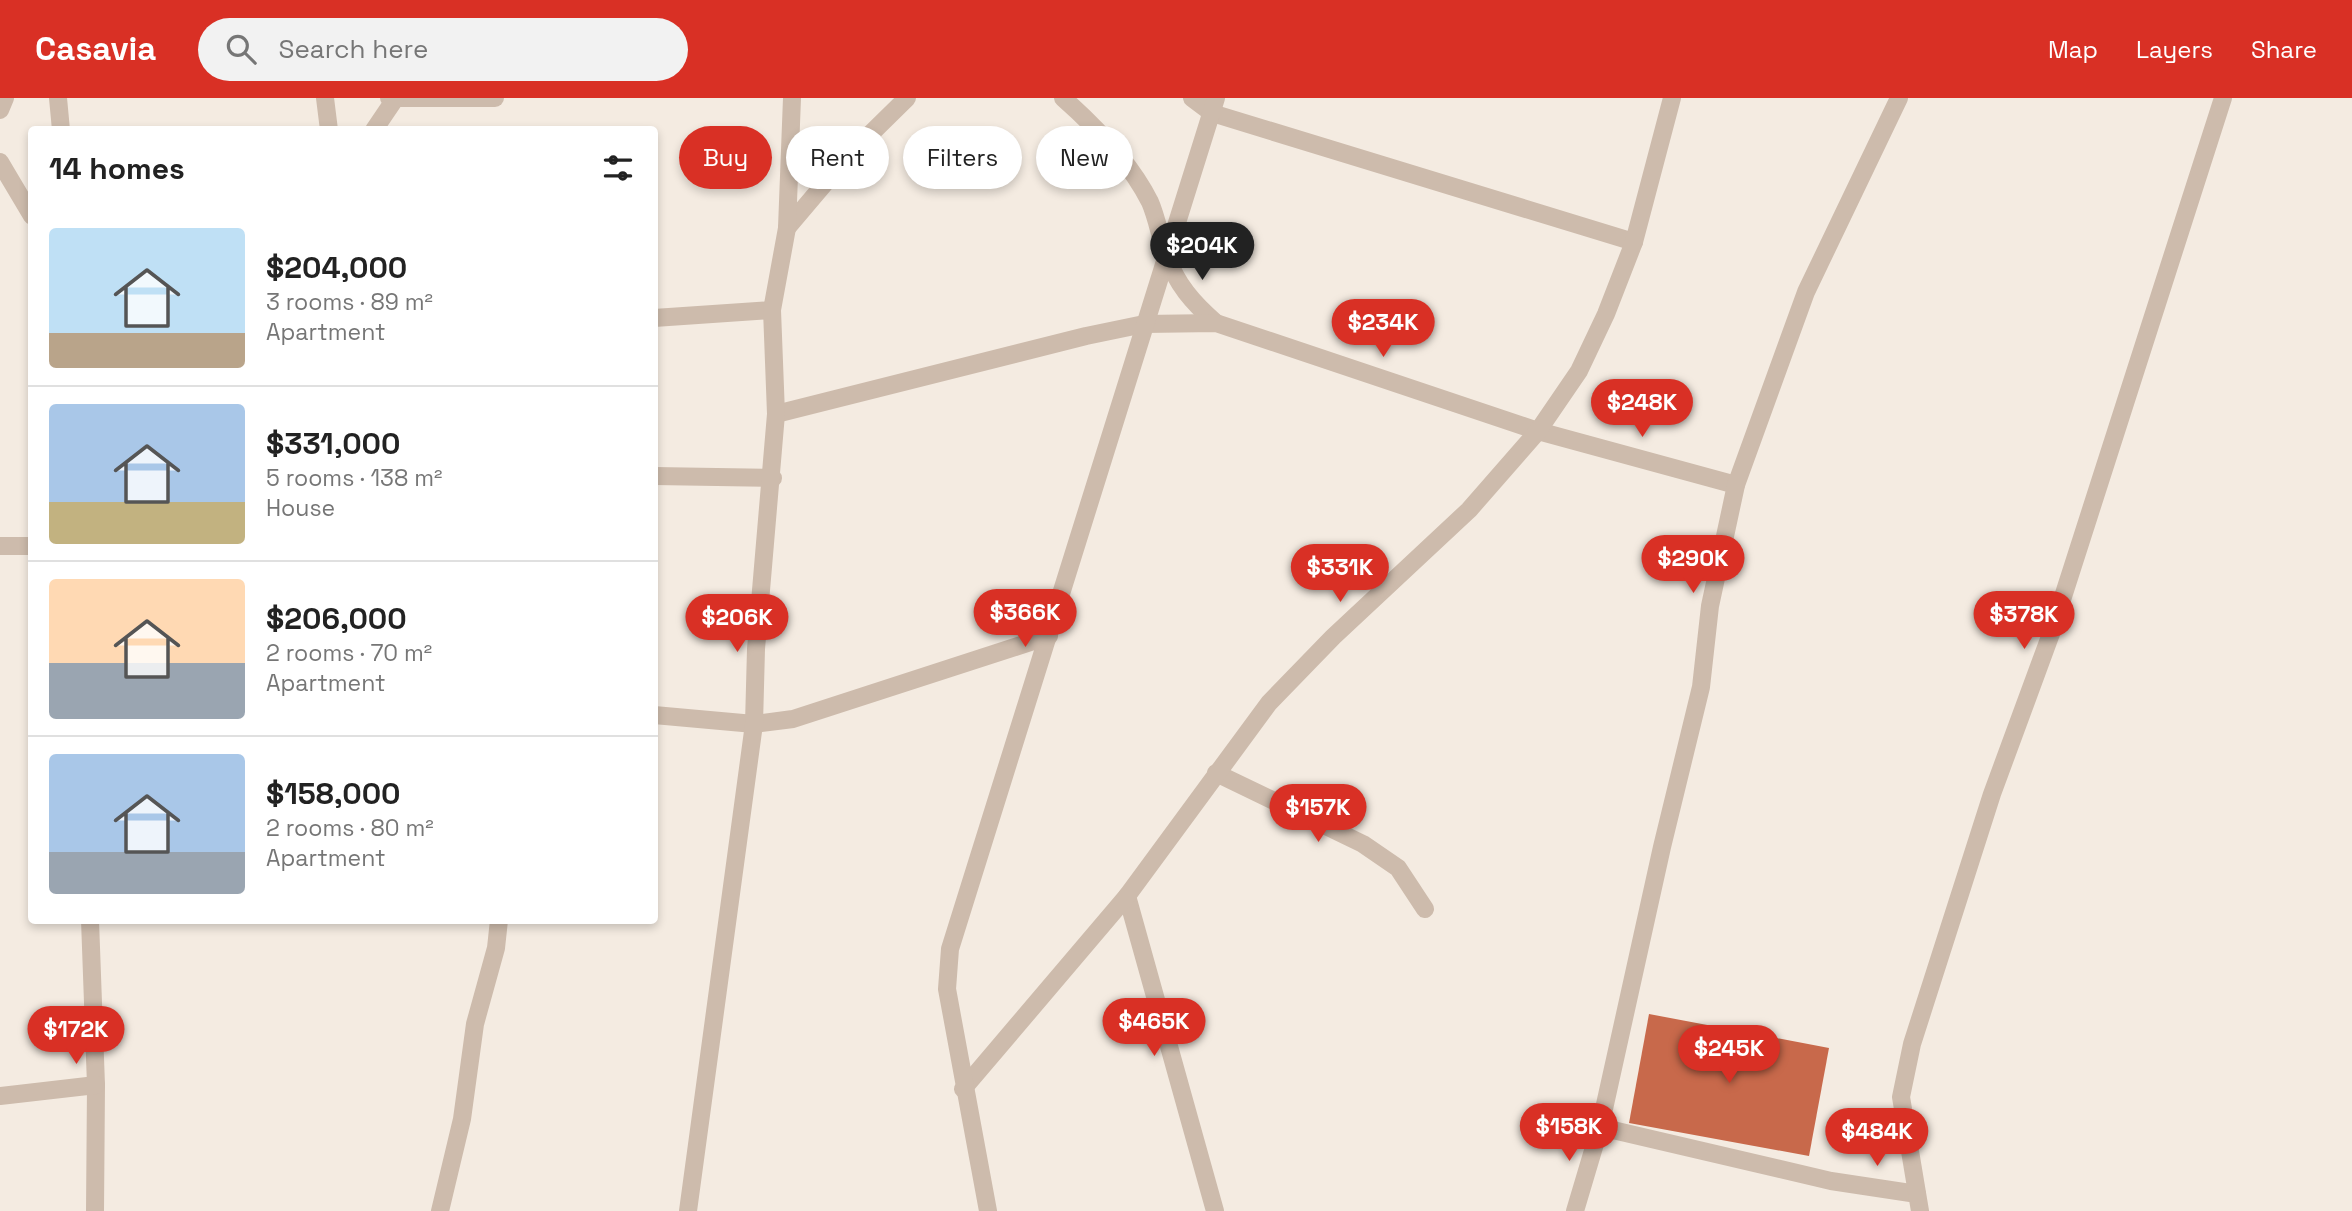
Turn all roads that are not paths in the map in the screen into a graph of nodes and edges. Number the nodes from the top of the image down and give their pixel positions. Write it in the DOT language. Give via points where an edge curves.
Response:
graph roads {
  1 [pos="5,98"];
  2 [pos="58,98"];
  3 [pos="325,98"];
  4 [pos="389,98"];
  5 [pos="495,98"];
  6 [pos="792,98"];
  7 [pos="906,98"];
  8 [pos="1063,98"];
  9 [pos="1192,98"];
  10 [pos="1672,98"];
  11 [pos="1899,98"];
  12 [pos="2223,98"];
  13 [pos="395,99"];
  14 [pos="1214,105"];
  15 [pos="0,110"];
  16 [pos="61,126"];
  17 [pos="328,126"];
  18 [pos="377,126"];
  19 [pos="0,162"];
  20 [pos="28,209"];
  21 [pos="787,228"];
  22 [pos="1634,242"];
  23 [pos="1166,257"];
  24 [pos="772,310"];
  25 [pos="658,318"];
  26 [pos="1216,323"];
  27 [pos="1144,324"];
  28 [pos="776,414"];
  29 [pos="1538,431"];
  30 [pos="658,476"];
  31 [pos="773,478"];
  32 [pos="1737,485"];
  33 [pos="0,546"];
  34 [pos="28,546"];
  35 [pos="1049,636"];
  36 [pos="658,715"];
  37 [pos="754,724"];
  38 [pos="1216,773"];
  39 [pos="1127,896"];
  40 [pos="1425,909"];
  41 [pos="90,924"];
  42 [pos="499,924"];
  43 [pos="96,1085"];
  44 [pos="963,1089"];
  45 [pos="0,1096"];
  46 [pos="1600,1127"];
  47 [pos="1919,1202"];
  48 [pos="95,1211"];
  49 [pos="440,1211"];
  50 [pos="688,1211"];
  51 [pos="988,1211"];
  52 [pos="1216,1211"];
  53 [pos="1575,1211"];
  1 -- 15 [label="street"];
  2 -- 16 [label="street"];
  3 -- 17 [label="street"];
  4 -- 13 [label="street"];
  5 -- 13 [label="street"];
  6 -- 21 [label="street"];
  7 -- 21 [label="street" via="848,156"];
  8 -- 23 [label="street" via="1126,165 1150,204"];
  9 -- 14 [label="street"];
  10 -- 22 [label="street"];
  11 -- 32 [label="street" via="1806,292"];
  12 -- 47 [label="street" via="2052,631 1992,794 1912,1044 1901,1097"];
  13 -- 18 [label="street"];
  14 -- 22 [label="street"];
  14 -- 23 [label="street"];
  19 -- 20 [label="street"];
  21 -- 24 [label="street"];
  22 -- 29 [label="street" via="1579,371"];
  23 -- 26 [label="street" via="1193,303"];
  23 -- 27 [label="street"];
  24 -- 25 [label="street"];
  24 -- 28 [label="street"];
  26 -- 27 [label="street"];
  26 -- 29 [label="street"];
  27 -- 28 [label="street"];
  27 -- 35 [label="street"];
  28 -- 31 [label="street"];
  29 -- 32 [label="street"];
  29 -- 38 [label="street" via="1469,510 1269,703"];
  30 -- 31 [label="street"];
  31 -- 37 [label="street"];
  32 -- 46 [label="street" via="1710,606 1701,687"];
  33 -- 34 [label="street"];
  35 -- 37 [label="street" via="793,719"];
  35 -- 44 [label="street" via="950,949 947,989"];
  36 -- 37 [label="street"];
  37 -- 50 [label="street"];
  38 -- 39 [label="street"];
  38 -- 40 [label="street" via="1363,844 1398,869"];
  39 -- 44 [label="street"];
  39 -- 52 [label="street"];
  41 -- 43 [label="street"];
  42 -- 49 [label="street"];
  43 -- 45 [label="street"];
  43 -- 48 [label="street"];
  44 -- 51 [label="street"];
  46 -- 47 [label="street"];
  46 -- 53 [label="street"];
}
